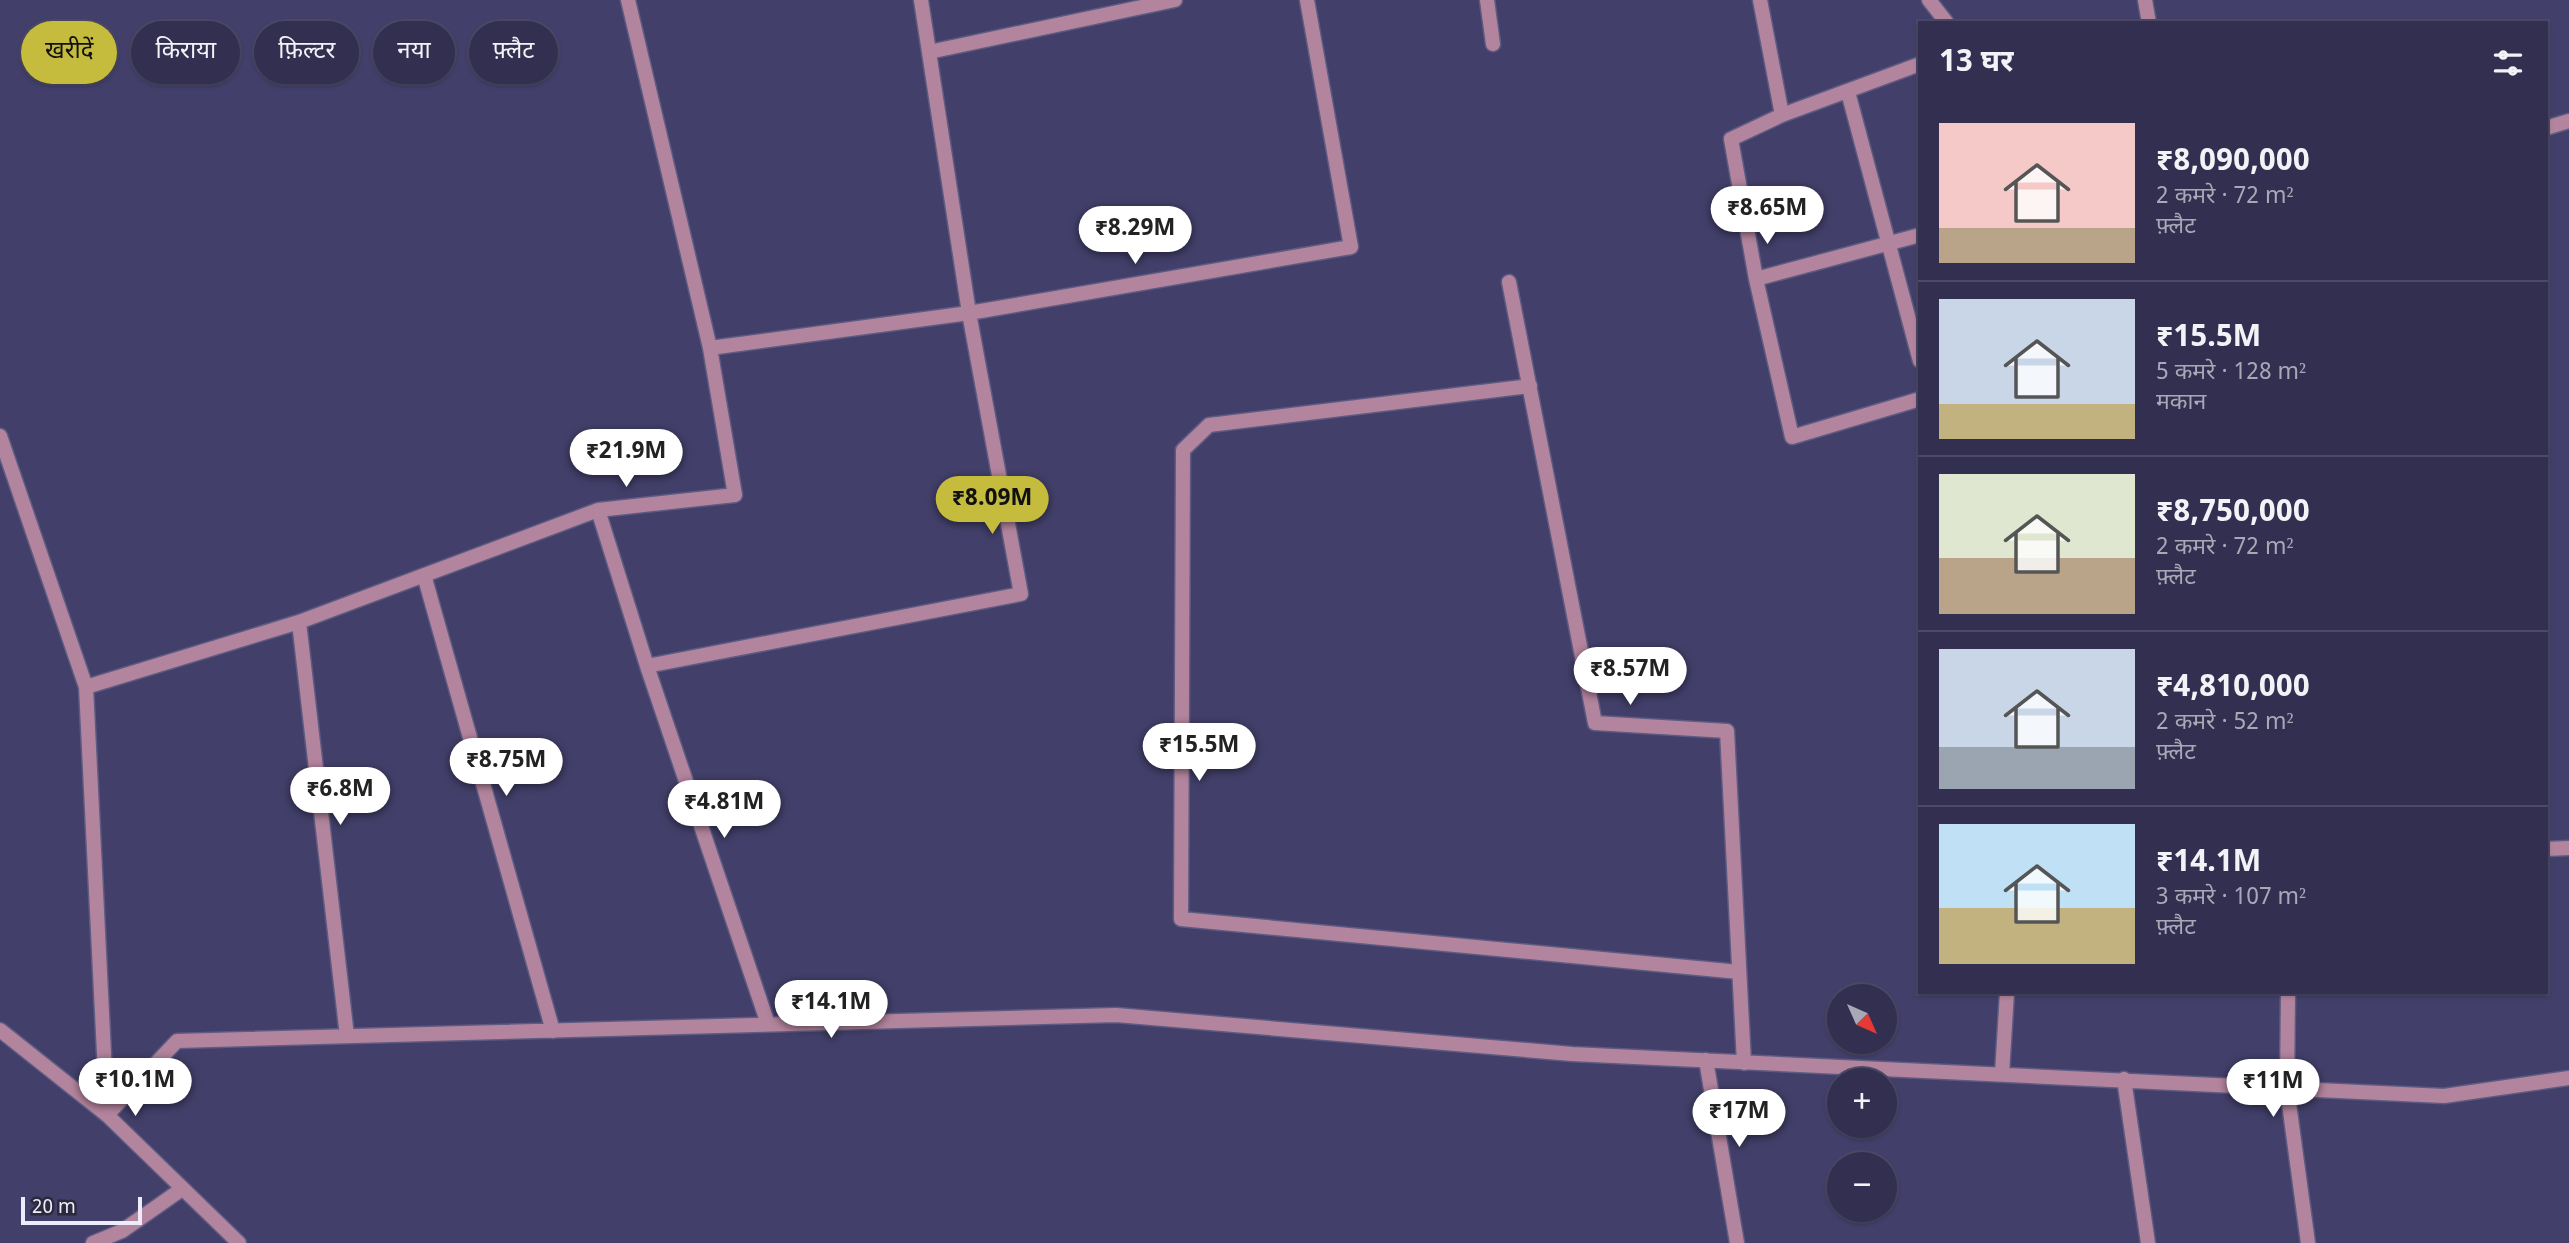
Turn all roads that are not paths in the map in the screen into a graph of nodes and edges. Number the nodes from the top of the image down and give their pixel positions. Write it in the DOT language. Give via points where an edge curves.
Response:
graph roads {
  1 [pos="628,0"];
  2 [pos="921,0"];
  3 [pos="1175,0"];
  4 [pos="1307,0"];
  5 [pos="1487,0"];
  6 [pos="1760,0"];
  7 [pos="1929,0"];
  8 [pos="2145,0"];
  9 [pos="1945,21"];
  10 [pos="2149,21"];
  11 [pos="1493,44"];
  12 [pos="929,52"];
  13 [pos="1918,65"];
  14 [pos="1848,92"];
  15 [pos="1782,116"];
  16 [pos="2569,121"];
  17 [pos="2548,127"];
  18 [pos="1918,236"];
  19 [pos="1888,244"];
  20 [pos="1756,279"];
  21 [pos="1509,282"];
  22 [pos="969,313"];
  23 [pos="710,348"];
  24 [pos="1918,354"];
  25 [pos="1530,386"];
  26 [pos="1918,399"];
  27 [pos="0,436"];
  28 [pos="598,510"];
  29 [pos="424,575"];
  30 [pos="299,622"];
  31 [pos="647,666"];
  32 [pos="86,687"];
  33 [pos="2569,848"];
  34 [pos="2548,849"];
  35 [pos="1739,972"];
  36 [pos="2007,994"];
  37 [pos="2288,994"];
  38 [pos="768,1024"];
  39 [pos="0,1030"];
  40 [pos="553,1031"];
  41 [pos="347,1036"];
  42 [pos="1706,1060"];
  43 [pos="1744,1063"];
  44 [pos="2002,1073"];
  45 [pos="2569,1078"];
  46 [pos="2124,1079"];
  47 [pos="2287,1088"];
  48 [pos="107,1115"];
  49 [pos="182,1189"];
  50 [pos="93,1243"];
  51 [pos="239,1243"];
  52 [pos="1737,1243"];
  53 [pos="2148,1243"];
  54 [pos="2308,1243"];
  1 -- 23 [label="street"];
  2 -- 12 [label="street"];
  3 -- 12 [label="street"];
  4 -- 22 [label="street" via="1351,247"];
  5 -- 11 [label="street"];
  6 -- 15 [label="street"];
  7 -- 9 [label="street"];
  8 -- 10 [label="street"];
  12 -- 22 [label="street"];
  13 -- 14 [label="street"];
  14 -- 15 [label="street"];
  14 -- 19 [label="street"];
  15 -- 20 [label="street" via="1731,139"];
  16 -- 17 [label="street"];
  18 -- 19 [label="street"];
  19 -- 20 [label="street"];
  19 -- 24 [label="street"];
  20 -- 26 [label="street" via="1792,437"];
  21 -- 25 [label="street"];
  22 -- 23 [label="street"];
  22 -- 31 [label="street" via="1021,594"];
  23 -- 28 [label="street" via="736,495"];
  25 -- 35 [label="street" via="1595,723 1727,731"];
  25 -- 35 [label="street" via="1209,425 1184,450 1181,919"];
  27 -- 32 [label="street"];
  28 -- 29 [label="street"];
  28 -- 31 [label="street"];
  29 -- 30 [label="street"];
  29 -- 40 [label="street"];
  30 -- 32 [label="street"];
  30 -- 41 [label="street"];
  31 -- 38 [label="street"];
  32 -- 48 [label="street"];
  33 -- 34 [label="street"];
  35 -- 43 [label="street"];
  36 -- 44 [label="street"];
  37 -- 47 [label="street"];
  38 -- 40 [label="street"];
  38 -- 42 [label="street" via="1116,1015 1572,1054"];
  39 -- 48 [label="street"];
  40 -- 41 [label="street"];
  41 -- 48 [label="street" via="177,1041"];
  42 -- 43 [label="street"];
  42 -- 52 [label="street"];
  43 -- 44 [label="street"];
  44 -- 46 [label="street"];
  45 -- 47 [label="street" via="2444,1096"];
  46 -- 47 [label="street"];
  46 -- 53 [label="street"];
  47 -- 54 [label="street"];
  48 -- 49 [label="street"];
  49 -- 50 [label="street" via="122,1231"];
  49 -- 51 [label="street"];
}
